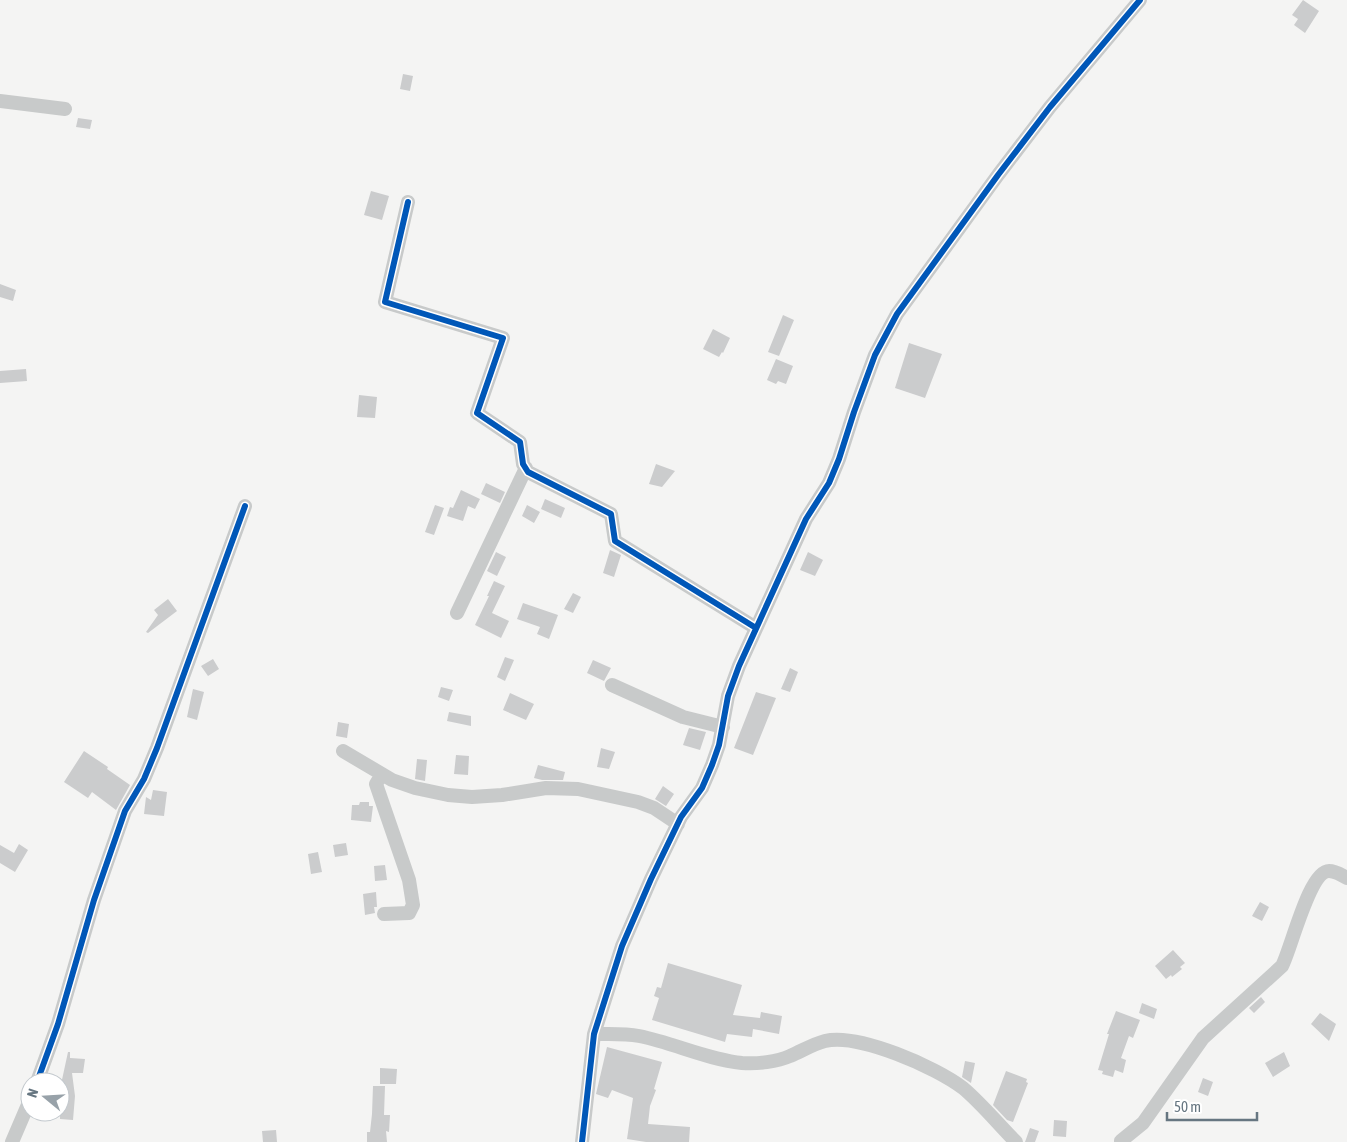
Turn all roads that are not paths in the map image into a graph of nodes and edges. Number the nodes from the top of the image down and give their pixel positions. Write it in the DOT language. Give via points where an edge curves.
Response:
graph roads {
  1 [pos="1140,0"];
  2 [pos="0,101"];
  3 [pos="64,108"];
  4 [pos="408,202"];
  5 [pos="526,468"];
  6 [pos="245,506"];
  7 [pos="457,613"];
  8 [pos="756,628"];
  9 [pos="612,685"];
  10 [pos="723,727"];
  11 [pos="343,751"];
  12 [pos="382,774"];
  13 [pos="678,824"];
  14 [pos="1347,878"];
  15 [pos="384,914"];
  16 [pos="594,1034"];
  17 [pos="41,1072"];
  18 [pos="21,1122"];
  19 [pos="12,1142"];
  20 [pos="582,1142"];
  21 [pos="1016,1142"];
  22 [pos="1120,1142"];
  1 -- 8 [label="street" via="1050,107 897,314 869,370 829,483 806,519"];
  2 -- 3 [label="street"];
  4 -- 5 [label="street" via="385,302 502,338 477,413 520,442"];
  5 -- 7 [label="street"];
  5 -- 8 [label="street" via="528,472 611,514 614,541"];
  6 -- 17 [label="street" via="158,748 125,811"];
  8 -- 10 [label="street" via="728,696"];
  9 -- 10 [label="street" via="683,717"];
  10 -- 13 [label="street" via="702,788"];
  11 -- 12 [label="street"];
  12 -- 13 [label="street" via="415,788 472,797 546,788 578,789 638,802"];
  12 -- 15 [label="street" via="376,784 409,880 413,905 409,913"];
  13 -- 16 [label="street" via="622,946"];
  14 -- 22 [label="street" via="1330,871 1316,880 1282,966 1203,1038 1143,1123"];
  16 -- 20 [label="street"];
  16 -- 21 [label="street" via="640,1036 720,1059 754,1064 788,1057 825,1041 841,1038 858,1041 942,1074 995,1118"];
  18 -- 19 [label="street"];
}
